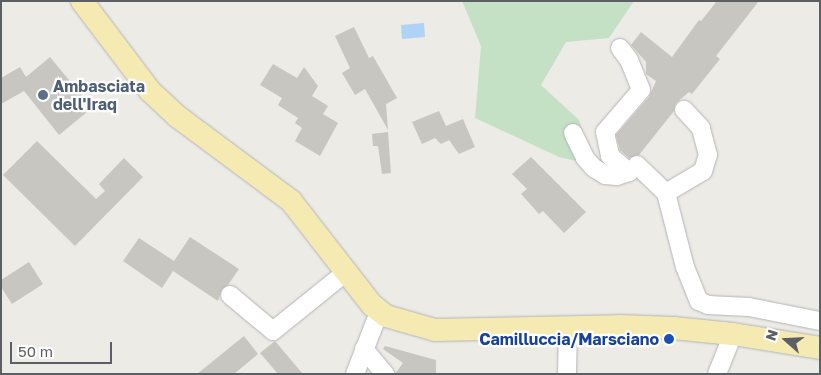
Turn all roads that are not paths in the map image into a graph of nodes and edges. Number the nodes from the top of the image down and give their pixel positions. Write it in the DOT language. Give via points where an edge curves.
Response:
graph roads {
  1 [pos="82,1"];
  2 [pos="620,48"];
  3 [pos="684,110"];
  4 [pos="574,134"];
  5 [pos="637,166"];
  6 [pos="666,193"];
  7 [pos="346,272"];
  8 [pos="230,294"];
  9 [pos="379,312"];
  10 [pos="820,322"];
  11 [pos="568,327"];
  12 [pos="733,334"];
  13 [pos="820,348"];
  14 [pos="364,349"];
  15 [pos="355,374"];
  16 [pos="385,374"];
  17 [pos="567,374"];
  18 [pos="717,374"];
  1 -- 7 [label="main road" via="159,100 291,201"];
  2 -- 4 [label="street" via="629,60 641,90 604,132 610,156 629,172 616,176 594,168 584,158"];
  3 -- 6 [label="street" via="701,128 708,155 703,171"];
  5 -- 6 [label="street"];
  6 -- 10 [label="street" via="685,267 699,301 708,305 749,307"];
  7 -- 8 [label="street" via="273,331"];
  7 -- 9 [label="main road"];
  9 -- 11 [label="main road" via="401,322 435,330"];
  9 -- 14 [label="street"];
  11 -- 12 [label="main road" via="664,328"];
  11 -- 17 [label="street"];
  12 -- 13 [label="main road"];
  12 -- 18 [label="street"];
  14 -- 15 [label="street"];
  14 -- 16 [label="street"];
}
